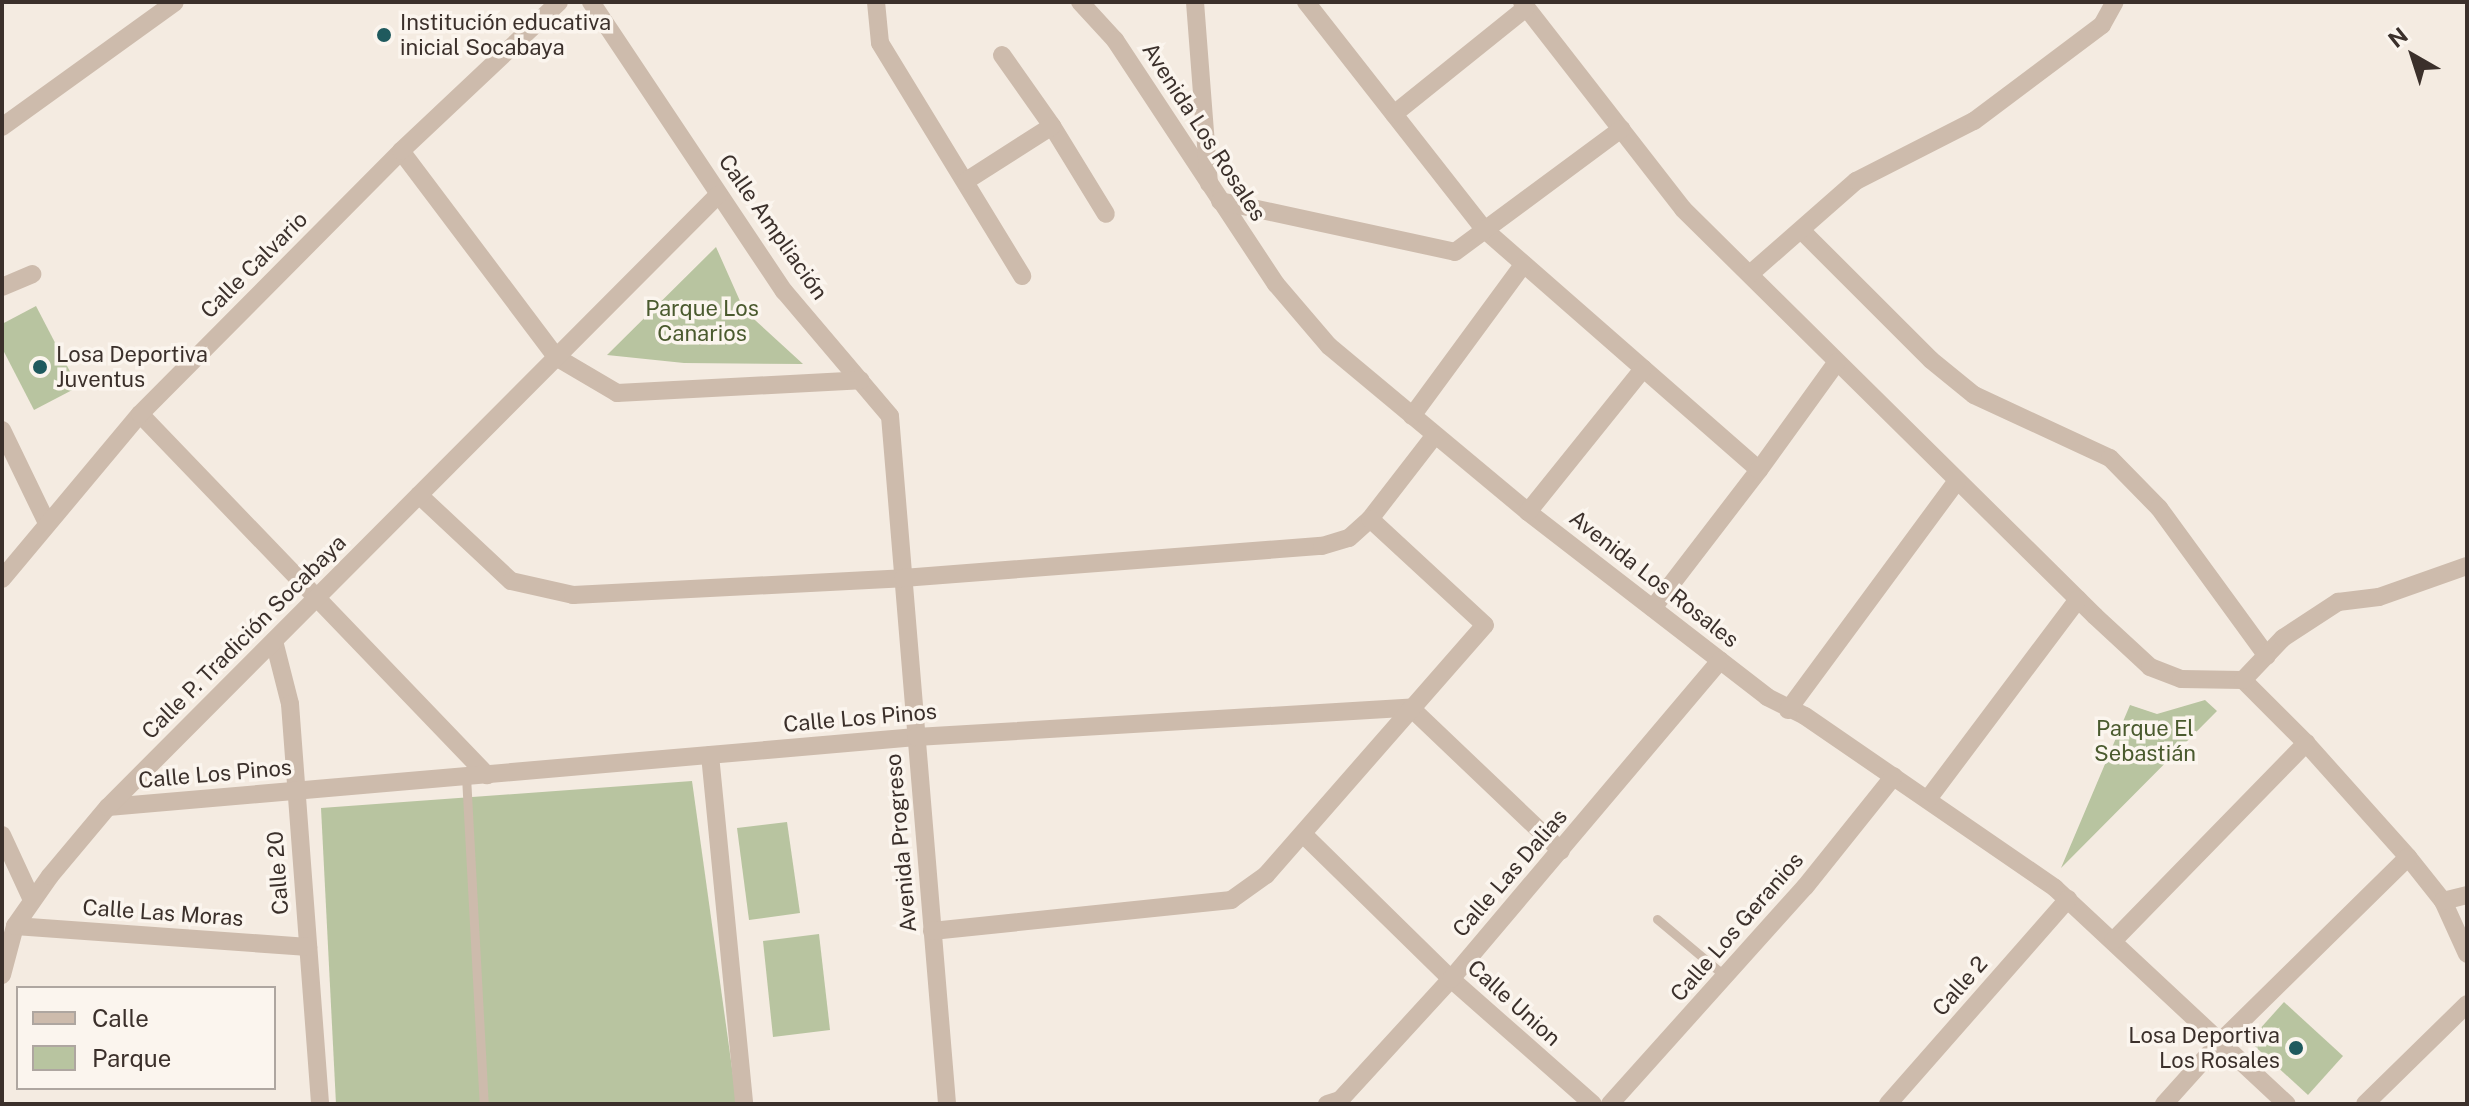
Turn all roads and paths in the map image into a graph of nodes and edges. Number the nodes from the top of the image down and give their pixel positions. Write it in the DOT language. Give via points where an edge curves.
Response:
graph roads {
  1 [pos="175,2"];
  2 [pos="559,2"];
  3 [pos="591,2"];
  4 [pos="876,2"];
  5 [pos="1080,2"];
  6 [pos="1195,2"];
  7 [pos="1306,2"];
  8 [pos="2115,2"];
  9 [pos="1524,5"];
  10 [pos="1002,55"];
  11 [pos="1394,114"];
  12 [pos="1052,126"];
  13 [pos="2,127"];
  14 [pos="1621,129"];
  15 [pos="401,151"];
  16 [pos="966,181"];
  17 [pos="1215,193"];
  18 [pos="719,194"];
  19 [pos="1106,214"];
  20 [pos="1485,230"];
  21 [pos="1802,231"];
  22 [pos="1522,266"];
  23 [pos="32,274"];
  24 [pos="1750,274"];
  25 [pos="1022,276"];
  26 [pos="2,287"];
  27 [pos="556,357"];
  28 [pos="1837,362"];
  29 [pos="1643,369"];
  30 [pos="861,380"];
  31 [pos="140,414"];
  32 [pos="1412,416"];
  33 [pos="2,430"];
  34 [pos="1435,435"];
  35 [pos="1759,470"];
  36 [pos="1957,481"];
  37 [pos="419,495"];
  38 [pos="1528,512"];
  39 [pos="1370,519"];
  40 [pos="46,521"];
  41 [pos="2467,566"];
  42 [pos="903,578"];
  43 [pos="2,579"];
  44 [pos="317,598"];
  45 [pos="2078,599"];
  46 [pos="1653,608"];
  47 [pos="274,641"];
  48 [pos="2267,656"];
  49 [pos="1720,661"];
  50 [pos="2243,680"];
  51 [pos="1411,708"];
  52 [pos="1788,710"];
  53 [pos="916,737"];
  54 [pos="2306,743"];
  55 [pos="710,755"];
  56 [pos="487,775"];
  57 [pos="466,776"];
  58 [pos="1894,776"];
  59 [pos="296,791"];
  60 [pos="1928,799"];
  61 [pos="108,807"];
  62 [pos="1303,834"];
  63 [pos="2,835"];
  64 [pos="1561,851"];
  65 [pos="2408,857"];
  66 [pos="2467,895"];
  67 [pos="2068,899"];
  68 [pos="32,900"];
  69 [pos="2443,901"];
  70 [pos="1657,919"];
  71 [pos="15,926"];
  72 [pos="932,931"];
  73 [pos="2113,941"];
  74 [pos="308,947"];
  75 [pos="2467,954"];
  76 [pos="2,975"];
  77 [pos="1726,978"];
  78 [pos="1451,979"];
  79 [pos="2467,1004"];
  80 [pos="2219,1043"];
  81 [pos="320,1104"];
  82 [pos="484,1104"];
  83 [pos="744,1104"];
  84 [pos="947,1104"];
  85 [pos="1327,1104"];
  86 [pos="1593,1104"];
  87 [pos="1610,1104"];
  88 [pos="1888,1104"];
  89 [pos="2164,1104"];
  90 [pos="2287,1104"];
  91 [pos="2365,1104"];
  1 -- 13 [label="street"];
  2 -- 15 [label="street, Calle Calvario"];
  3 -- 18 [label="street, Calle Ampliación"];
  4 -- 16 [label="street" via="880,43"];
  5 -- 17 [label="street, Avenida Los Rosales" via="1115,40"];
  6 -- 17 [label="street"];
  7 -- 11 [label="street"];
  8 -- 21 [label="street" via="2102,25 1974,121 1856,181"];
  9 -- 11 [label="street"];
  9 -- 14 [label="street"];
  10 -- 12 [label="street"];
  11 -- 20 [label="street"];
  12 -- 16 [label="street"];
  12 -- 19 [label="street"];
  14 -- 20 [label="street"];
  14 -- 24 [label="street" via="1683,209"];
  15 -- 27 [label="street"];
  15 -- 31 [label="street, Calle Calvario"];
  16 -- 25 [label="street"];
  17 -- 20 [label="street" via="1455,252"];
  17 -- 32 [label="street, Avenida Los Rosales" via="1276,284 1329,346"];
  18 -- 27 [label="street, Calle P. Tradición Socabaya"];
  18 -- 30 [label="street, Calle Ampliación" via="784,291"];
  20 -- 22 [label="street"];
  21 -- 24 [label="street"];
  21 -- 48 [label="street" via="1931,360 1974,395 2110,458 2159,508"];
  22 -- 29 [label="street"];
  22 -- 32 [label="street"];
  23 -- 26 [label="street"];
  24 -- 28 [label="street"];
  27 -- 30 [label="street" via="617,393"];
  27 -- 37 [label="street, Calle P. Tradición Socabaya"];
  28 -- 35 [label="street"];
  28 -- 36 [label="street"];
  29 -- 35 [label="street"];
  29 -- 38 [label="street"];
  30 -- 42 [label="street, Calle Ampliación" via="890,416"];
  31 -- 40 [label="street, Calle Calvario"];
  31 -- 44 [label="street"];
  32 -- 34 [label="street, Avenida Los Rosales"];
  33 -- 40 [label="street"];
  34 -- 38 [label="street, Avenida Los Rosales"];
  34 -- 39 [label="street"];
  35 -- 46 [label="street"];
  36 -- 45 [label="street"];
  36 -- 52 [label="street"];
  37 -- 42 [label="street" via="511,581 573,595"];
  37 -- 44 [label="street, Calle P. Tradición Socabaya"];
  38 -- 46 [label="street, Avenida Los Rosales"];
  39 -- 42 [label="street" via="1349,538 1322,546"];
  39 -- 51 [label="street" via="1485,625"];
  40 -- 43 [label="street, Calle Calvario"];
  41 -- 48 [label="street" via="2379,597 2338,602 2283,638"];
  42 -- 53 [label="street, Avenida Progreso"];
  44 -- 47 [label="street, Calle P. Tradición Socabaya"];
  44 -- 56 [label="street"];
  45 -- 50 [label="street" via="2150,667 2181,679"];
  45 -- 60 [label="street"];
  46 -- 49 [label="street, Avenida Los Rosales"];
  47 -- 59 [label="street, Calle 20" via="290,704"];
  47 -- 61 [label="street, Calle P. Tradición Socabaya"];
  48 -- 50 [label="street"];
  49 -- 52 [label="street, Avenida Los Rosales"];
  49 -- 64 [label="street, Calle Las Dalias"];
  50 -- 54 [label="street"];
  51 -- 53 [label="street, Calle Los Pinos"];
  51 -- 62 [label="street"];
  51 -- 64 [label="street"];
  52 -- 58 [label="street, Avenida Los Rosales"];
  53 -- 55 [label="street, Calle Los Pinos"];
  53 -- 72 [label="street, Avenida Progreso"];
  54 -- 65 [label="street"];
  54 -- 73 [label="street"];
  55 -- 56 [label="street, Calle Los Pinos"];
  55 -- 83 [label="street"];
  56 -- 57 [label="street, Calle Los Pinos"];
  57 -- 59 [label="street, Calle Los Pinos"];
  57 -- 82 [label="lane"];
  58 -- 60 [label="street, Avenida Los Rosales"];
  58 -- 77 [label="street, Calle Los Geranios"];
  59 -- 61 [label="street, Calle Los Pinos"];
  59 -- 74 [label="street, Calle 20"];
  60 -- 67 [label="street, Avenida Los Rosales"];
  61 -- 68 [label="street, Calle P. Tradición Socabaya"];
  62 -- 72 [label="street" via="1266,875 1231,900"];
  62 -- 78 [label="street, Calle Union"];
  63 -- 68 [label="street"];
  64 -- 78 [label="street, Calle Las Dalias"];
  65 -- 69 [label="street"];
  65 -- 80 [label="street"];
  66 -- 69 [label="street"];
  67 -- 73 [label="street, Avenida Los Rosales"];
  67 -- 88 [label="street, Calle 2"];
  68 -- 71 [label="street, Calle P. Tradición Socabaya"];
  69 -- 75 [label="street"];
  70 -- 77 [label="lane"];
  71 -- 74 [label="street, Calle Las Moras"];
  71 -- 76 [label="street, Calle P. Tradición Socabaya"];
  72 -- 84 [label="street, Avenida Progreso"];
  73 -- 80 [label="street, Avenida Los Rosales"];
  74 -- 81 [label="street, Calle 20"];
  77 -- 87 [label="street, Calle Los Geranios"];
  78 -- 85 [label="street, Calle Las Dalias" via="1340,1100"];
  78 -- 86 [label="street, Calle Union"];
  79 -- 91 [label="street"];
  80 -- 89 [label="street"];
  80 -- 90 [label="street, Avenida Los Rosales"];
}
